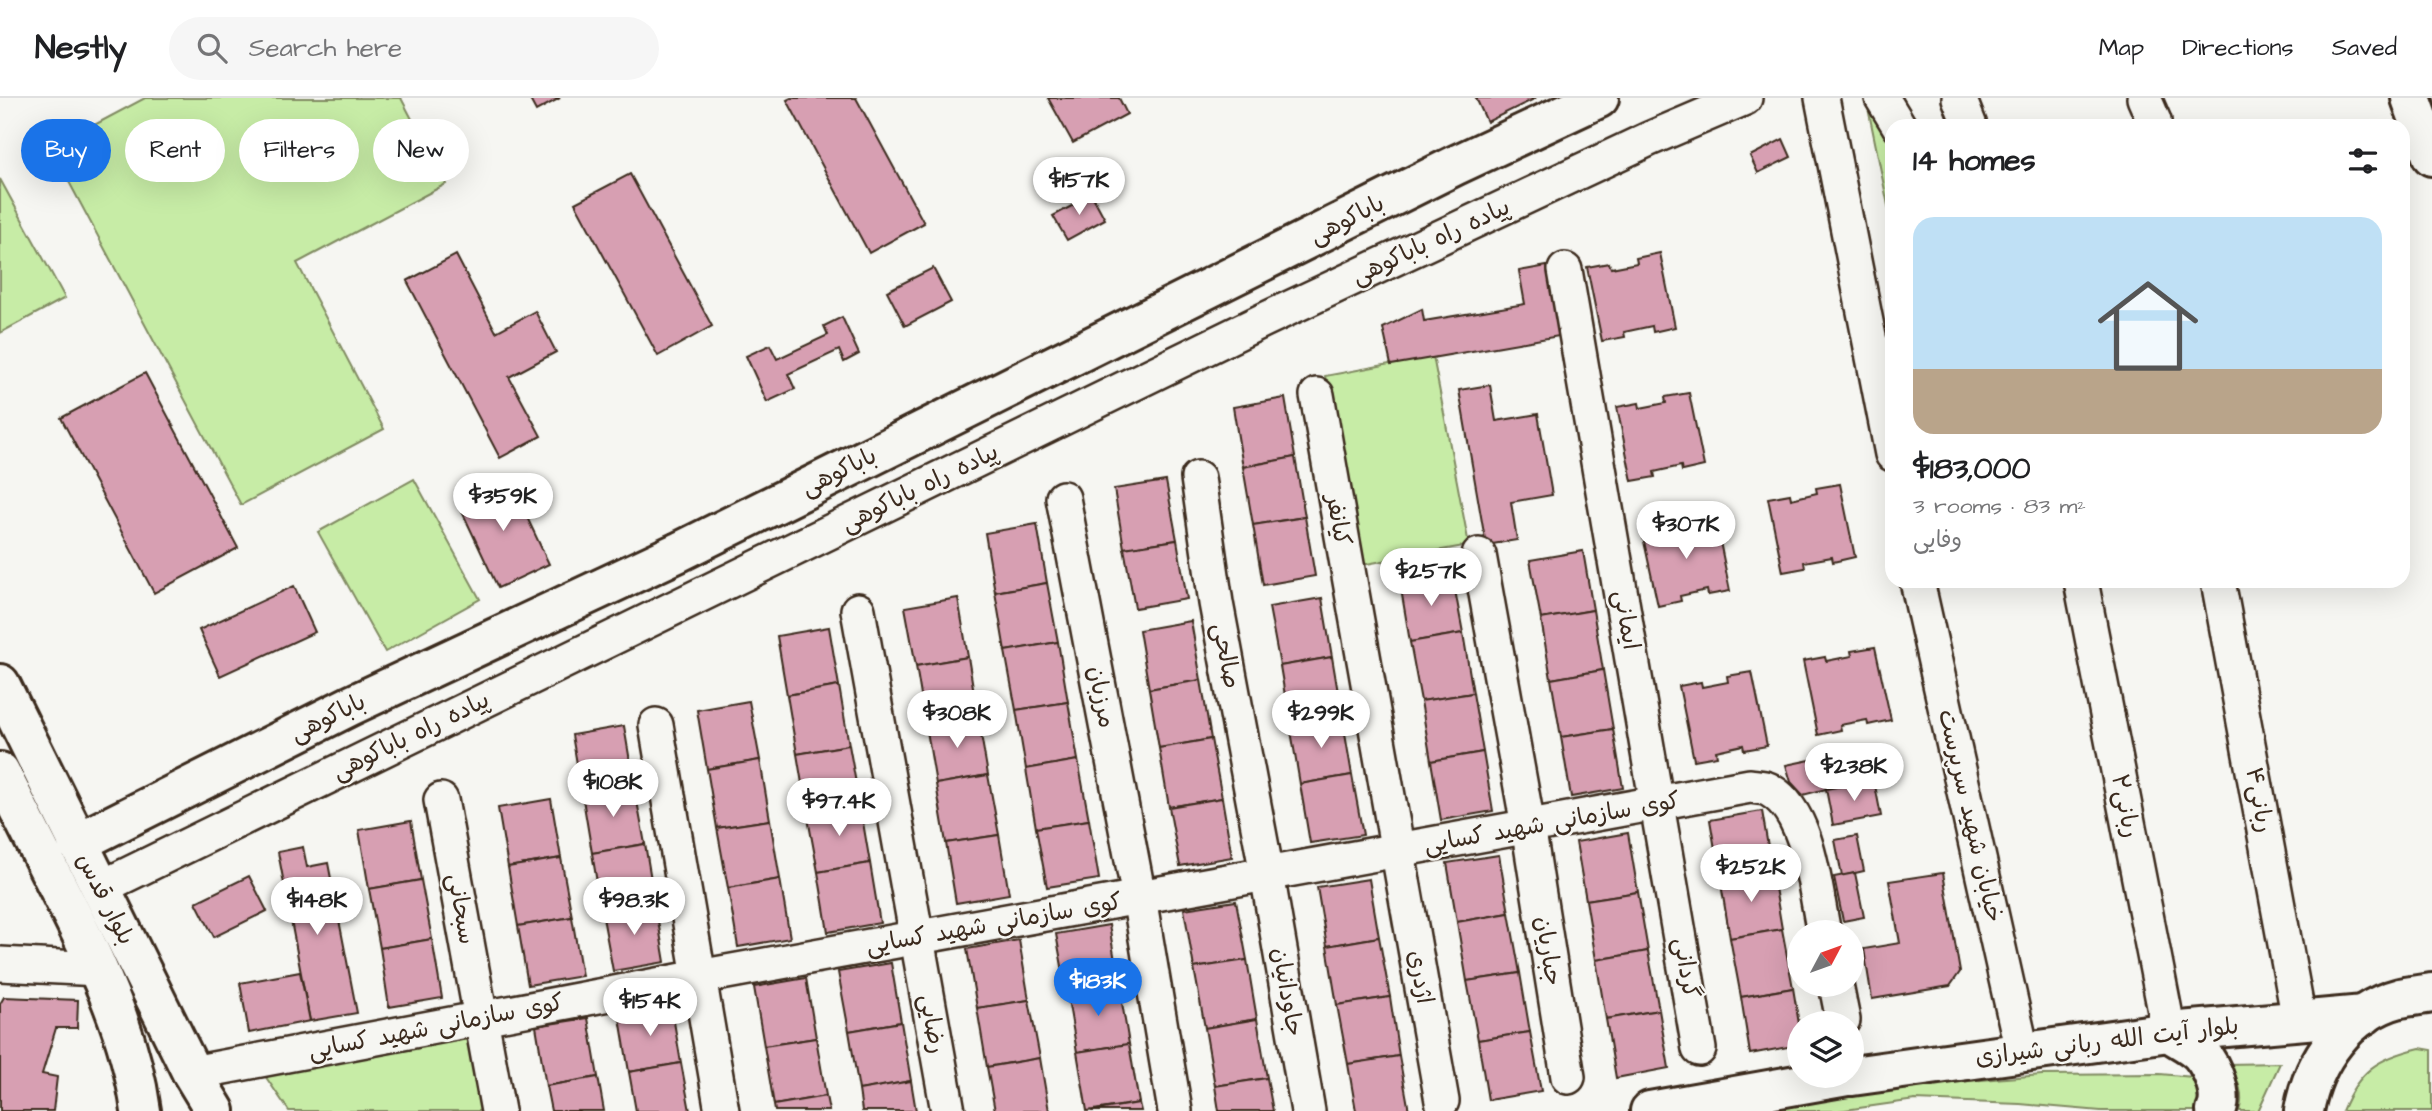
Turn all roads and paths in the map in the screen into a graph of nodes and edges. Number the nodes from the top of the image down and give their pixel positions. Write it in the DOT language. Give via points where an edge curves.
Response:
graph roads {
  1 [pos="1599,98"];
  2 [pos="1745,98"];
  3 [pos="1822,98"];
  4 [pos="1882,98"];
  5 [pos="1959,98"];
  6 [pos="2411,98"];
  7 [pos="1895,119"];
  8 [pos="1967,119"];
  9 [pos="2432,156"];
  10 [pos="1565,270"];
  11 [pos="1317,395"];
  12 [pos="1885,418"];
  13 [pos="1198,478"];
  14 [pos="1063,498"];
  15 [pos="1479,555"];
  16 [pos="1919,588"];
  17 [pos="2082,588"];
  18 [pos="2219,588"];
  19 [pos="858,610"];
  20 [pos="0,684"];
  21 [pos="656,725"];
  22 [pos="0,772"];
  23 [pos="442,800"];
  24 [pos="1659,804"];
  25 [pos="1528,826"];
  26 [pos="78,843"];
  27 [pos="1398,852"];
  28 [pos="1267,874"];
  29 [pos="100,888"];
  30 [pos="1139,897"];
  31 [pos="1821,920"];
  32 [pos="916,937"];
  33 [pos="0,964"];
  34 [pos="99,969"];
  35 [pos="699,977"];
  36 [pos="2432,993"];
  37 [pos="2364,1014"];
  38 [pos="481,1018"];
  39 [pos="2299,1020"];
  40 [pos="2169,1032"];
  41 [pos="1699,1049"];
  42 [pos="2022,1051"];
  43 [pos="192,1073"];
  44 [pos="1864,1074"];
  45 [pos="1568,1077"];
  46 [pos="1787,1087"];
  47 [pos="1442,1101"];
  48 [pos="141,1111"];
  49 [pos="215,1111"];
  50 [pos="498,1111"];
  51 [pos="722,1111"];
  52 [pos="948,1111"];
  53 [pos="1175,1111"];
  54 [pos="1307,1111"];
  55 [pos="1650,1111"];
  56 [pos="2216,1111"];
  57 [pos="2304,1111"];
  1 -- 26 [label="main road, باباکوهی"];
  2 -- 29 [label="street, پیاده راه باباکوهی" via="1264,320"];
  3 -- 12 [label="street"];
  4 -- 7 [label="street"];
  5 -- 8 [label="street"];
  6 -- 9 [label="main road"];
  10 -- 24 [label="street, ایمانی"];
  11 -- 27 [label="street, کیانفر"];
  13 -- 28 [label="street, صالحی" via="1216,603"];
  14 -- 30 [label="street, مرزبان"];
  15 -- 25 [label="street, جباریان"];
  16 -- 42 [label="street, خیابان شهید سرپرست"];
  17 -- 40 [label="street, ربانی۲"];
  18 -- 39 [label="street, ربانی۴"];
  19 -- 32 [label="street, رضایی"];
  20 -- 26 [label="main road, بلوار قدس"];
  21 -- 35 [label="street"];
  22 -- 34 [label="main road, بلوار قدس"];
  23 -- 38 [label="street, سبحانی"];
  24 -- 25 [label="street, کوی سازمانی شهید کسایی"];
  24 -- 31 [label="street, کوی سازمانی شهید کسایی" via="1750,786 1769,789 1790,807 1802,831"];
  24 -- 41 [label="street, گردانی"];
  25 -- 27 [label="street, کوی سازمانی شهید کسایی"];
  25 -- 45 [label="street, جباریان"];
  26 -- 29 [label="main road, بلوار قدس"];
  27 -- 28 [label="street, کوی سازمانی شهید کسایی"];
  27 -- 47 [label="street, اژدری"];
  28 -- 30 [label="street, کوی سازمانی شهید کسایی"];
  28 -- 54 [label="street, جاودانیان"];
  29 -- 43 [label="main road, بلوار قدس"];
  30 -- 32 [label="street, کوی سازمانی شهید کسایی"];
  30 -- 53 [label="street, مرزبان"];
  32 -- 35 [label="street, کوی سازمانی شهید کسایی"];
  32 -- 52 [label="street, رضایی"];
  33 -- 34 [label="street"];
  34 -- 48 [label="main road, بلوار قدس" via="137,1081"];
  35 -- 38 [label="street, کوی سازمانی شهید کسایی"];
  35 -- 51 [label="street"];
  36 -- 37 [label="main road" via="2398,998"];
  37 -- 39 [label="main road, بلوار آیت الله ربانی شیرازی"];
  37 -- 57 [label="main road" via="2339,1035 2320,1060"];
  38 -- 43 [label="street, کوی سازمانی شهید کسایی"];
  38 -- 50 [label="street, سبحانی"];
  39 -- 40 [label="main road, بلوار آیت الله ربانی شیرازی"];
  40 -- 42 [label="main road, بلوار آیت الله ربانی شیرازی"];
  40 -- 56 [label="main road" via="2201,1054 2218,1090"];
  42 -- 44 [label="main road, بلوار آیت الله ربانی شیرازی"];
  43 -- 49 [label="main road, بلوار قدس"];
  46 -- 55 [label="main road, بلوار آیت الله ربانی شیرازی"];
}
